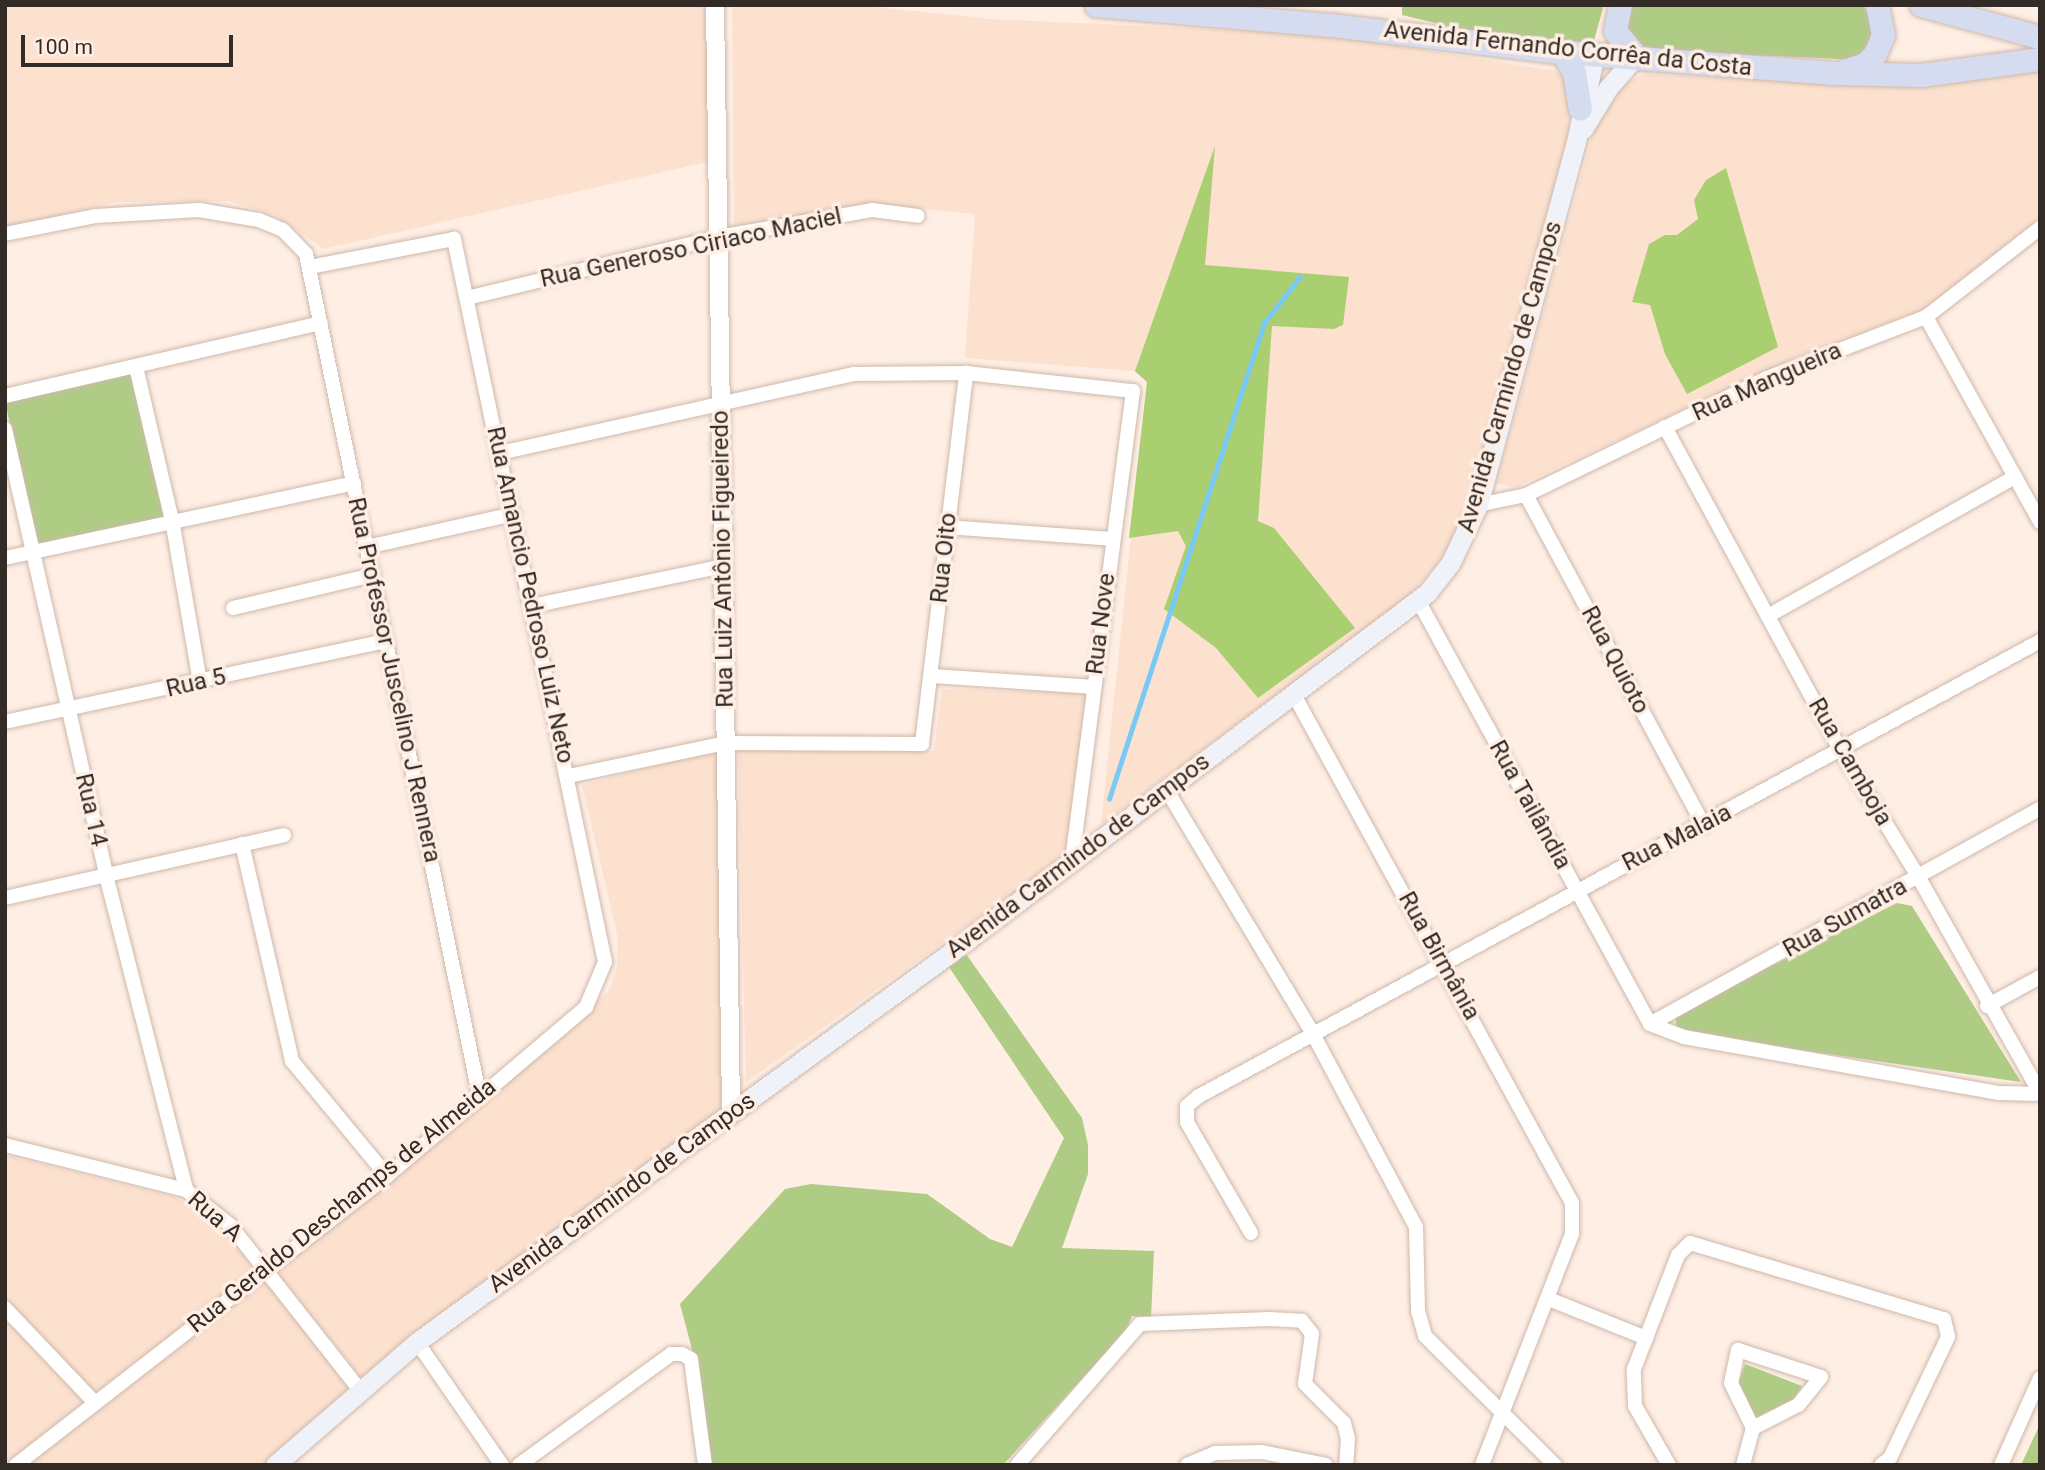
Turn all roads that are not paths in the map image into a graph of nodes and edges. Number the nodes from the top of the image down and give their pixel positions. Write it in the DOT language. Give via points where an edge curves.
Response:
graph roads {
  1 [pos="715,5"];
  2 [pos="1096,5"];
  3 [pos="1877,5"];
  4 [pos="1922,5"];
  5 [pos="1618,9"];
  6 [pos="2040,37"];
  7 [pos="1562,52"];
  8 [pos="1595,53"];
  9 [pos="1636,56"];
  10 [pos="2040,59"];
  11 [pos="1837,73"];
  12 [pos="1580,109"];
  13 [pos="1576,142"];
  14 [pos="918,216"];
  15 [pos="2040,228"];
  16 [pos="5,234"];
  17 [pos="719,237"];
  18 [pos="310,267"];
  19 [pos="467,298"];
  20 [pos="1926,317"];
  21 [pos="321,323"];
  22 [pos="136,367"];
  23 [pos="966,373"];
  24 [pos="5,396"];
  25 [pos="721,402"];
  26 [pos="1665,427"];
  27 [pos="5,429"];
  28 [pos="500,453"];
  29 [pos="2015,477"];
  30 [pos="354,483"];
  31 [pos="1526,495"];
  32 [pos="1478,505"];
  33 [pos="513,514"];
  34 [pos="172,520"];
  35 [pos="2040,522"];
  36 [pos="946,527"];
  37 [pos="1112,539"];
  38 [pos="367,547"];
  39 [pos="35,551"];
  40 [pos="5,558"];
  41 [pos="723,566"];
  42 [pos="373,575"];
  43 [pos="1419,602"];
  44 [pos="532,606"];
  45 [pos="233,608"];
  46 [pos="1768,616"];
  47 [pos="386,641"];
  48 [pos="2040,641"];
  49 [pos="932,676"];
  50 [pos="200,682"];
  51 [pos="1093,687"];
  52 [pos="1293,693"];
  53 [pos="69,711"];
  54 [pos="5,722"];
  55 [pos="726,743"];
  56 [pos="1841,751"];
  57 [pos="569,776"];
  58 [pos="1166,789"];
  59 [pos="2040,809"];
  60 [pos="1704,826"];
  61 [pos="284,835"];
  62 [pos="242,844"];
  63 [pos="1072,858"];
  64 [pos="106,875"];
  65 [pos="1919,877"];
  66 [pos="1577,889"];
  67 [pos="5,898"];
  68 [pos="606,951"];
  69 [pos="1443,962"];
  70 [pos="2040,977"];
  71 [pos="1987,1006"];
  72 [pos="1650,1024"];
  73 [pos="1313,1034"];
  74 [pos="479,1094"];
  75 [pos="2040,1094"];
  76 [pos="731,1113"];
  77 [pos="5,1146"];
  78 [pos="387,1176"];
  79 [pos="186,1190"];
  80 [pos="1251,1233"];
  81 [pos="268,1271"];
  82 [pos="1549,1299"];
  83 [pos="5,1308"];
  84 [pos="1646,1338"];
  85 [pos="417,1342"];
  86 [pos="2040,1378"];
  87 [pos="359,1389"];
  88 [pos="95,1403"];
  89 [pos="1503,1413"];
  90 [pos="1753,1428"];
  91 [pos="16,1465"];
  92 [pos="275,1465"];
  93 [pos="502,1465"];
  94 [pos="519,1465"];
  95 [pos="705,1465"];
  96 [pos="1017,1465"];
  97 [pos="1187,1465"];
  98 [pos="1326,1465"];
  99 [pos="1346,1465"];
  100 [pos="1482,1465"];
  101 [pos="1555,1465"];
  102 [pos="1669,1465"];
  103 [pos="1743,1465"];
  104 [pos="1881,1465"];
  105 [pos="2001,1465"];
  1 -- 17 [label="street, Rua Luiz Antônio Figueiredo"];
  2 -- 7 [label="highway, Avenida Fernando Corrêa da Costa" via="1331,25"];
  3 -- 11 [label="highway" via="1883,36 1875,54 1865,64"];
  4 -- 6 [label="highway"];
  5 -- 8 [label="highway"];
  5 -- 9 [label="highway" via="1615,31"];
  7 -- 8 [label="highway, Avenida Fernando Corrêa da Costa"];
  7 -- 12 [label="highway" via="1574,72"];
  8 -- 9 [label="highway, Avenida Fernando Corrêa da Costa"];
  8 -- 12 [label="main road, Avenida Carmindo de Campos"];
  9 -- 11 [label="highway, Avenida Fernando Corrêa da Costa"];
  9 -- 13 [label="main road" via="1608,88"];
  10 -- 11 [label="highway, Avenida Fernando Corrêa da Costa" via="1921,75"];
  12 -- 13 [label="main road, Avenida Carmindo de Campos"];
  13 -- 32 [label="main road, Avenida Carmindo de Campos"];
  14 -- 17 [label="street, Rua Generoso Ciriaco Maciel" via="872,210"];
  15 -- 20 [label="street, Rua Mangueira"];
  16 -- 18 [label="street" via="96,216 199,210 259,220 283,230 302,247"];
  17 -- 19 [label="street, Rua Generoso Ciriaco Maciel"];
  17 -- 25 [label="street, Rua Luiz Antônio Figueiredo"];
  18 -- 19 [label="street, Rua Amancio Pedroso Luiz Neto" via="454,239"];
  18 -- 21 [label="street, Rua Professor Juscelino J Rennera"];
  19 -- 28 [label="street, Rua Amancio Pedroso Luiz Neto"];
  20 -- 26 [label="street, Rua Mangueira" via="1767,378"];
  20 -- 29 [label="street"];
  21 -- 22 [label="street"];
  21 -- 30 [label="street, Rua Professor Juscelino J Rennera"];
  22 -- 24 [label="street"];
  22 -- 34 [label="street"];
  23 -- 25 [label="street" via="854,374"];
  23 -- 36 [label="street, Rua Oito"];
  23 -- 37 [label="street, Rua Nove" via="1133,391"];
  25 -- 28 [label="street"];
  25 -- 41 [label="street, Rua Luiz Antônio Figueiredo"];
  26 -- 31 [label="street, Rua Mangueira"];
  26 -- 46 [label="street, Rua Camboja"];
  27 -- 39 [label="street, Rua 14"];
  28 -- 33 [label="street, Rua Amancio Pedroso Luiz Neto"];
  29 -- 35 [label="street"];
  29 -- 46 [label="street"];
  30 -- 34 [label="street"];
  30 -- 38 [label="street, Rua Professor Juscelino J Rennera"];
  31 -- 32 [label="street, Rua Mangueira"];
  31 -- 60 [label="street, Rua Quioto"];
  32 -- 43 [label="main road, Avenida Carmindo de Campos" via="1450,564"];
  33 -- 38 [label="street"];
  33 -- 44 [label="street, Rua Amancio Pedroso Luiz Neto"];
  34 -- 39 [label="street"];
  34 -- 50 [label="street"];
  36 -- 37 [label="street"];
  36 -- 49 [label="street, Rua Oito"];
  37 -- 51 [label="street, Rua Nove"];
  38 -- 42 [label="street, Rua Professor Juscelino J Rennera"];
  39 -- 40 [label="street"];
  39 -- 53 [label="street, Rua 14"];
  41 -- 44 [label="street"];
  41 -- 55 [label="street, Rua Luiz Antônio Figueiredo"];
  42 -- 45 [label="street"];
  42 -- 47 [label="street, Rua Professor Juscelino J Rennera"];
  43 -- 52 [label="main road, Avenida Carmindo de Campos"];
  43 -- 66 [label="street, Rua Tailândia"];
  44 -- 57 [label="street, Rua Amancio Pedroso Luiz Neto"];
  46 -- 56 [label="street, Rua Camboja"];
  47 -- 50 [label="street, Rua 5"];
  47 -- 74 [label="street, Rua Professor Juscelino J Rennera"];
  48 -- 56 [label="street, Rua Malaia"];
  49 -- 51 [label="street"];
  49 -- 55 [label="street, Rua Oito" via="922,744"];
  50 -- 53 [label="street, Rua 5"];
  51 -- 63 [label="street, Rua Nove"];
  52 -- 58 [label="main road, Avenida Carmindo de Campos"];
  52 -- 69 [label="street, Rua Birmânia"];
  53 -- 54 [label="street, Rua 5"];
  53 -- 64 [label="street, Rua 14"];
  55 -- 57 [label="street"];
  55 -- 76 [label="street, Rua Luiz Antônio Figueiredo"];
  56 -- 60 [label="street, Rua Malaia"];
  56 -- 65 [label="street, Rua Camboja"];
  57 -- 68 [label="street, Rua Amancio Pedroso Luiz Neto"];
  58 -- 63 [label="main road, Avenida Carmindo de Campos"];
  58 -- 73 [label="street"];
  59 -- 65 [label="street, Rua Sumatra"];
  60 -- 66 [label="street, Rua Malaia"];
  61 -- 62 [label="street"];
  62 -- 64 [label="street"];
  62 -- 78 [label="street" via="292,1061"];
  63 -- 76 [label="main road, Avenida Carmindo de Campos"];
  64 -- 67 [label="street"];
  64 -- 79 [label="street, Rua 14"];
  65 -- 71 [label="street, Rua Camboja"];
  65 -- 72 [label="street, Rua Sumatra"];
  66 -- 69 [label="street, Rua Malaia"];
  66 -- 72 [label="street, Rua Tailândia"];
  68 -- 74 [label="street, Rua Geraldo Deschamps de Almeida" via="601,980 586,1007"];
  69 -- 73 [label="street, Rua Malaia"];
  69 -- 82 [label="street, Rua Birmânia" via="1572,1203 1574,1223"];
  70 -- 71 [label="street"];
  71 -- 75 [label="street, Rua Camboja"];
  72 -- 75 [label="street" via="1711,1042 1999,1093"];
  73 -- 80 [label="street, Rua Malaia" via="1187,1106 1186,1122 1196,1142"];
  73 -- 89 [label="street" via="1416,1227 1418,1311 1425,1336"];
  74 -- 78 [label="street, Rua Geraldo Deschamps de Almeida"];
  76 -- 85 [label="main road, Avenida Carmindo de Campos"];
  77 -- 79 [label="street, Rua A"];
  78 -- 81 [label="street, Rua Geraldo Deschamps de Almeida"];
  79 -- 81 [label="street, Rua A" via="230,1225"];
  81 -- 87 [label="street, Rua A"];
  81 -- 88 [label="street, Rua Geraldo Deschamps de Almeida"];
  82 -- 84 [label="street"];
  82 -- 89 [label="street"];
  83 -- 88 [label="street"];
  84 -- 102 [label="street" via="1634,1369 1635,1406"];
  84 -- 104 [label="street" via="1683,1247 1700,1244 1944,1319 1948,1328 1890,1458"];
  85 -- 87 [label="main road, Avenida Carmindo de Campos"];
  85 -- 93 [label="street"];
  86 -- 105 [label="street"];
  87 -- 92 [label="main road, Avenida Carmindo de Campos"];
  88 -- 91 [label="street, Rua Geraldo Deschamps de Almeida"];
  89 -- 100 [label="street"];
  89 -- 101 [label="street"];
  90 -- 90 [label="street" via="1798,1405 1821,1377 1738,1350 1731,1383"];
  90 -- 103 [label="street"];
  94 -- 95 [label="street" via="671,1354 682,1353 691,1359"];
  96 -- 99 [label="street" via="1140,1324 1160,1320 1302,1321 1312,1334 1306,1384 1344,1423"];
  97 -- 98 [label="street" via="1215,1453 1262,1452"];
}
